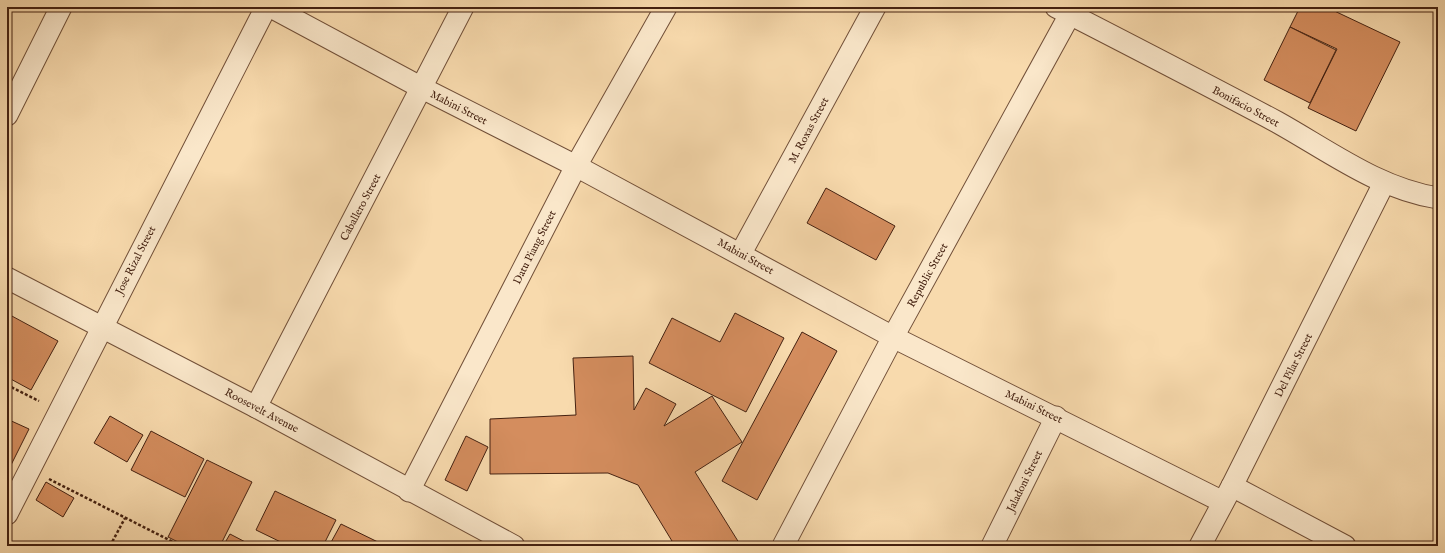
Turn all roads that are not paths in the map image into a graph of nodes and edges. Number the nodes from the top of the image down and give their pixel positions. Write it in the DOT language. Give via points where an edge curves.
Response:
graph roads {
  1 [pos="61,7"];
  2 [pos="266,7"];
  3 [pos="271,7"];
  4 [pos="463,7"];
  5 [pos="666,7"];
  6 [pos="874,7"];
  7 [pos="1067,9"];
  8 [pos="422,88"];
  9 [pos="7,115"];
  10 [pos="576,166"];
  11 [pos="1384,183"];
  12 [pos="1438,198"];
  13 [pos="741,253"];
  14 [pos="7,278"];
  15 [pos="102,326"];
  16 [pos="893,337"];
  17 [pos="256,407"];
  18 [pos="1056,417"];
  19 [pos="409,491"];
  20 [pos="1228,494"];
  21 [pos="7,514"];
  22 [pos="514,546"];
  23 [pos="783,546"];
  24 [pos="992,546"];
  25 [pos="1200,546"];
  26 [pos="1345,546"];
  1 -- 9 [label="street"];
  2 -- 15 [label="street, Jose Rizal Street"];
  3 -- 8 [label="street, Mabini Street"];
  4 -- 8 [label="street, Caballero Street"];
  5 -- 10 [label="street, Datu Piang Street"];
  6 -- 13 [label="street, M. Roxas Street"];
  7 -- 11 [label="street, Bonifacio Street"];
  7 -- 16 [label="street, Republic Street"];
  8 -- 10 [label="street, Mabini Street"];
  8 -- 17 [label="street, Caballero Street"];
  10 -- 13 [label="street, Mabini Street"];
  10 -- 19 [label="street, Datu Piang Street"];
  11 -- 12 [label="street, Bonifacio Street"];
  11 -- 20 [label="street, Del Pilar Street"];
  13 -- 16 [label="street, Mabini Street"];
  14 -- 15 [label="street, Roosevelt Avenue"];
  15 -- 17 [label="street, Roosevelt Avenue"];
  15 -- 21 [label="street, Jose Rizal Street"];
  16 -- 18 [label="street, Mabini Street"];
  16 -- 23 [label="street, Republic Street"];
  17 -- 19 [label="street, Roosevelt Avenue"];
  18 -- 20 [label="street, Mabini Street"];
  18 -- 24 [label="street, Jaladoni Street"];
  19 -- 22 [label="street, Roosevelt Avenue"];
  20 -- 25 [label="street, Del Pilar Street"];
  20 -- 26 [label="street, Mabini Street"];
}
